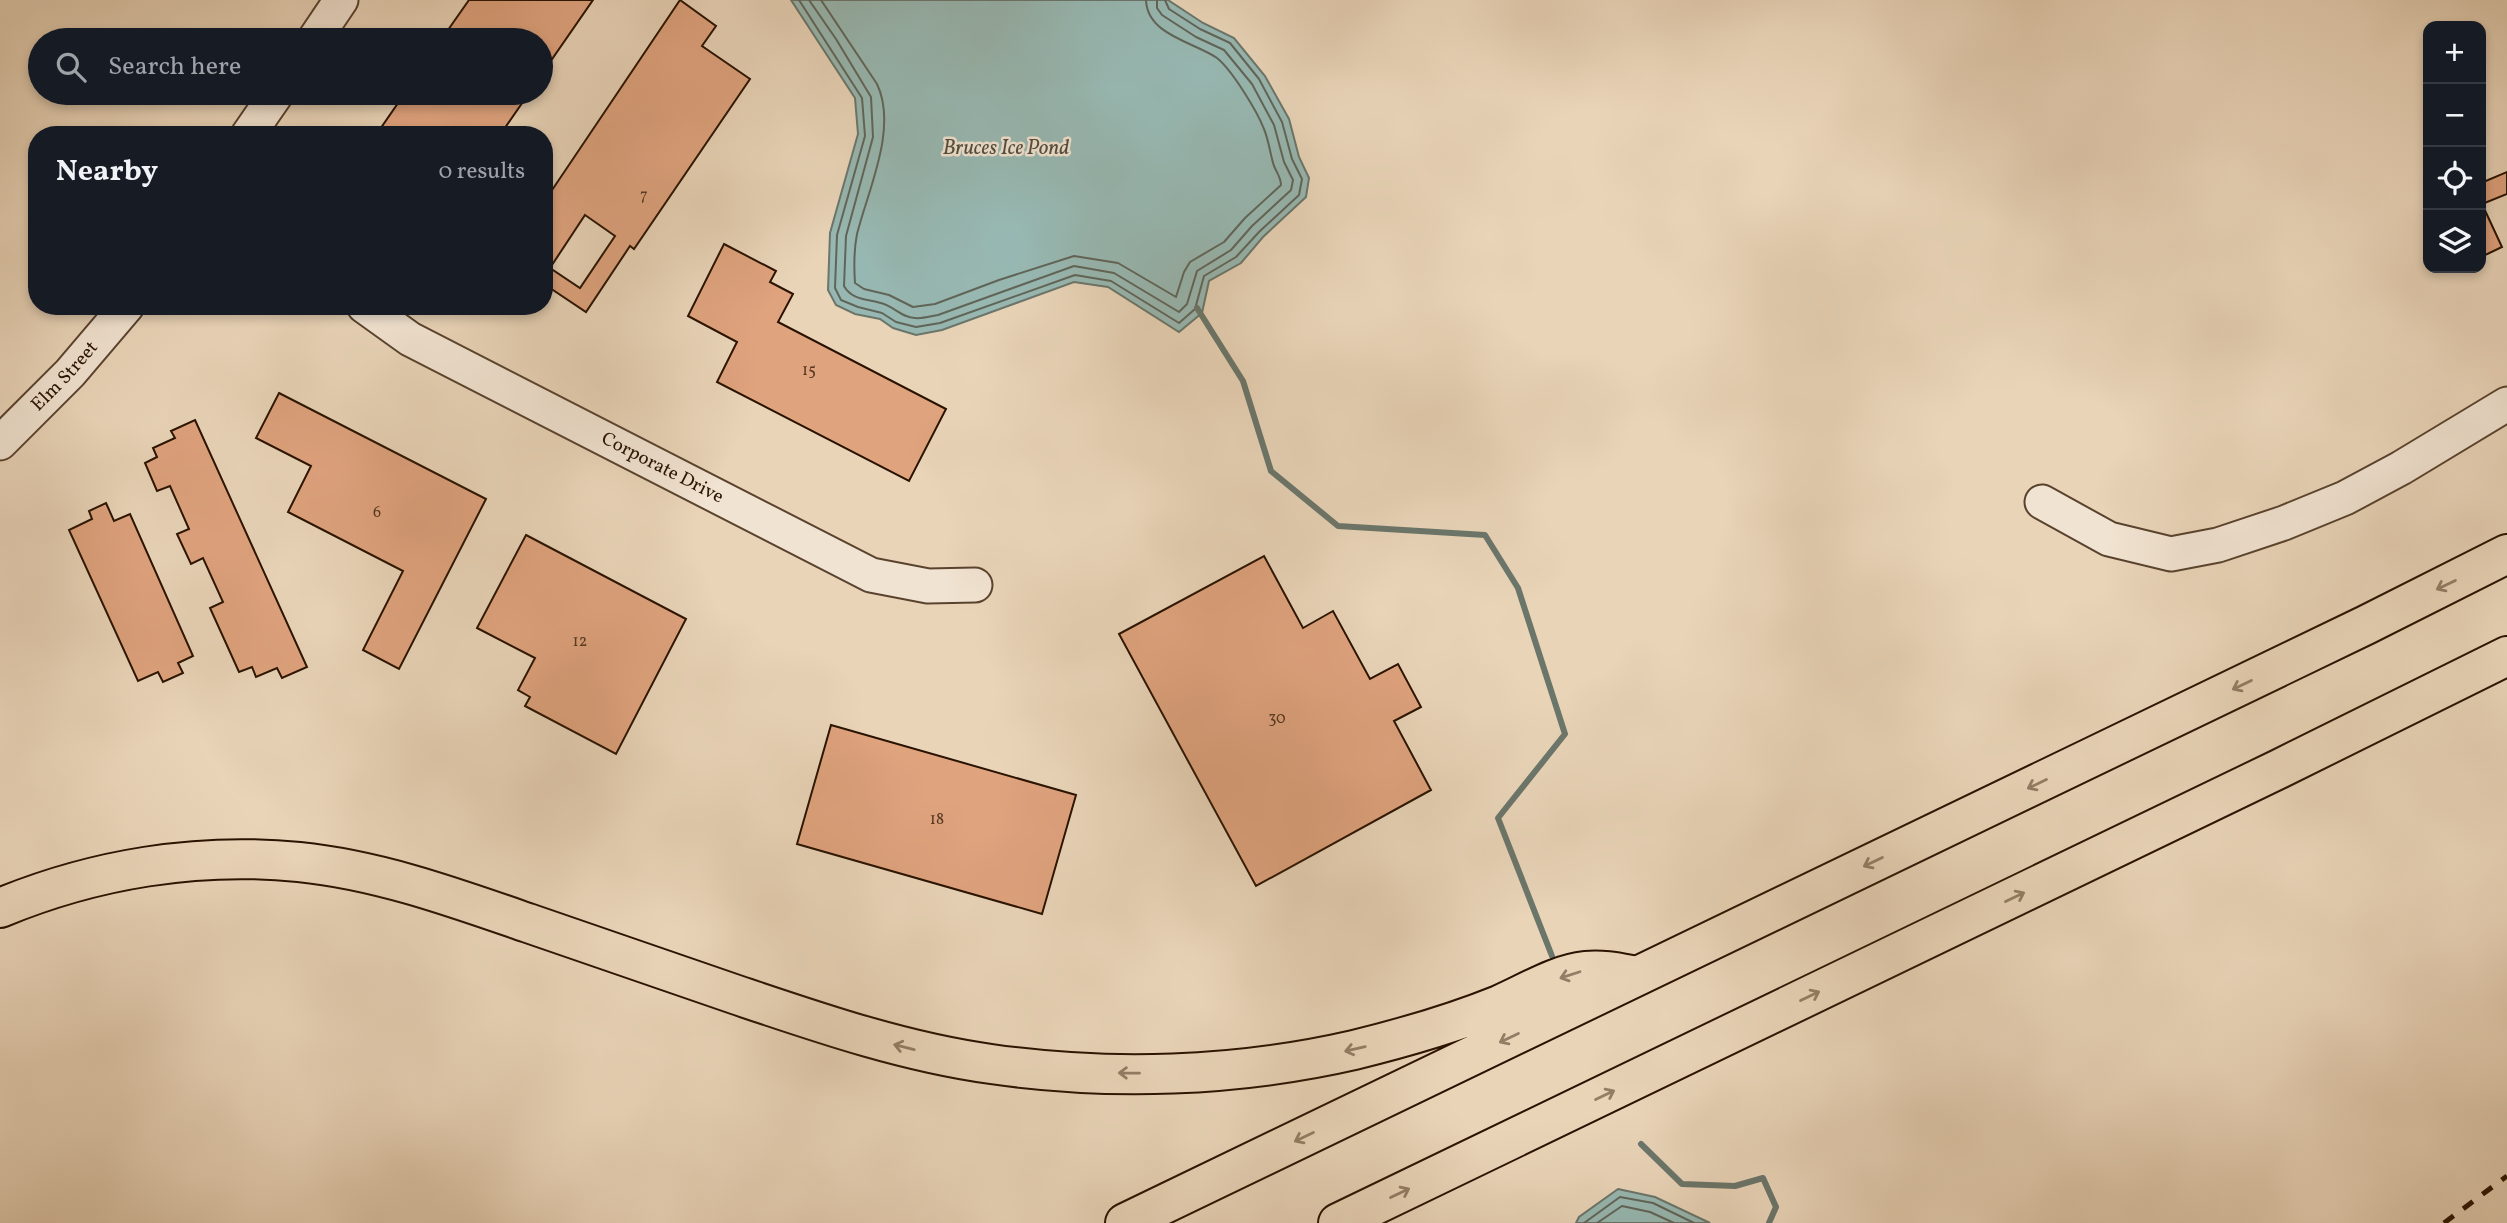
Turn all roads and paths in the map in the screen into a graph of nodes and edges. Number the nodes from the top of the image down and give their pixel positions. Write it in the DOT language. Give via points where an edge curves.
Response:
graph roads {
  1 [pos="341,0"];
  2 [pos="322,28"];
  3 [pos="269,105"];
  4 [pos="254,126"];
  5 [pos="119,315"];
  6 [pos="376,315"];
  7 [pos="2507,404"];
  8 [pos="0,443"];
  9 [pos="2042,502"];
  10 [pos="2507,554"];
  11 [pos="975,585"];
  12 [pos="2507,656"];
  13 [pos="0,908"];
  14 [pos="1637,976"];
  15 [pos="1125,1223"];
  16 [pos="1338,1223"];
  1 -- 2 [label="street"];
  3 -- 4 [label="street"];
  5 -- 8 [label="street, Elm Street"];
  6 -- 11 [label="street, Corporate Drive" via="417,342 871,575 928,586"];
  7 -- 9 [label="street" via="2345,498 2218,545 2171,554 2109,539"];
  10 -- 14 [label="highway, one-way"];
  16 -- 12 [label="highway, one-way"];
  14 -- 13 [label="highway, one-way" via="1601,970 1574,973 1453,1022 1326,1056 1184,1073 1093,1073 993,1064 892,1044 451,896 331,866 248,859 179,862 84,879"];
  14 -- 15 [label="highway, one-way"];
}
